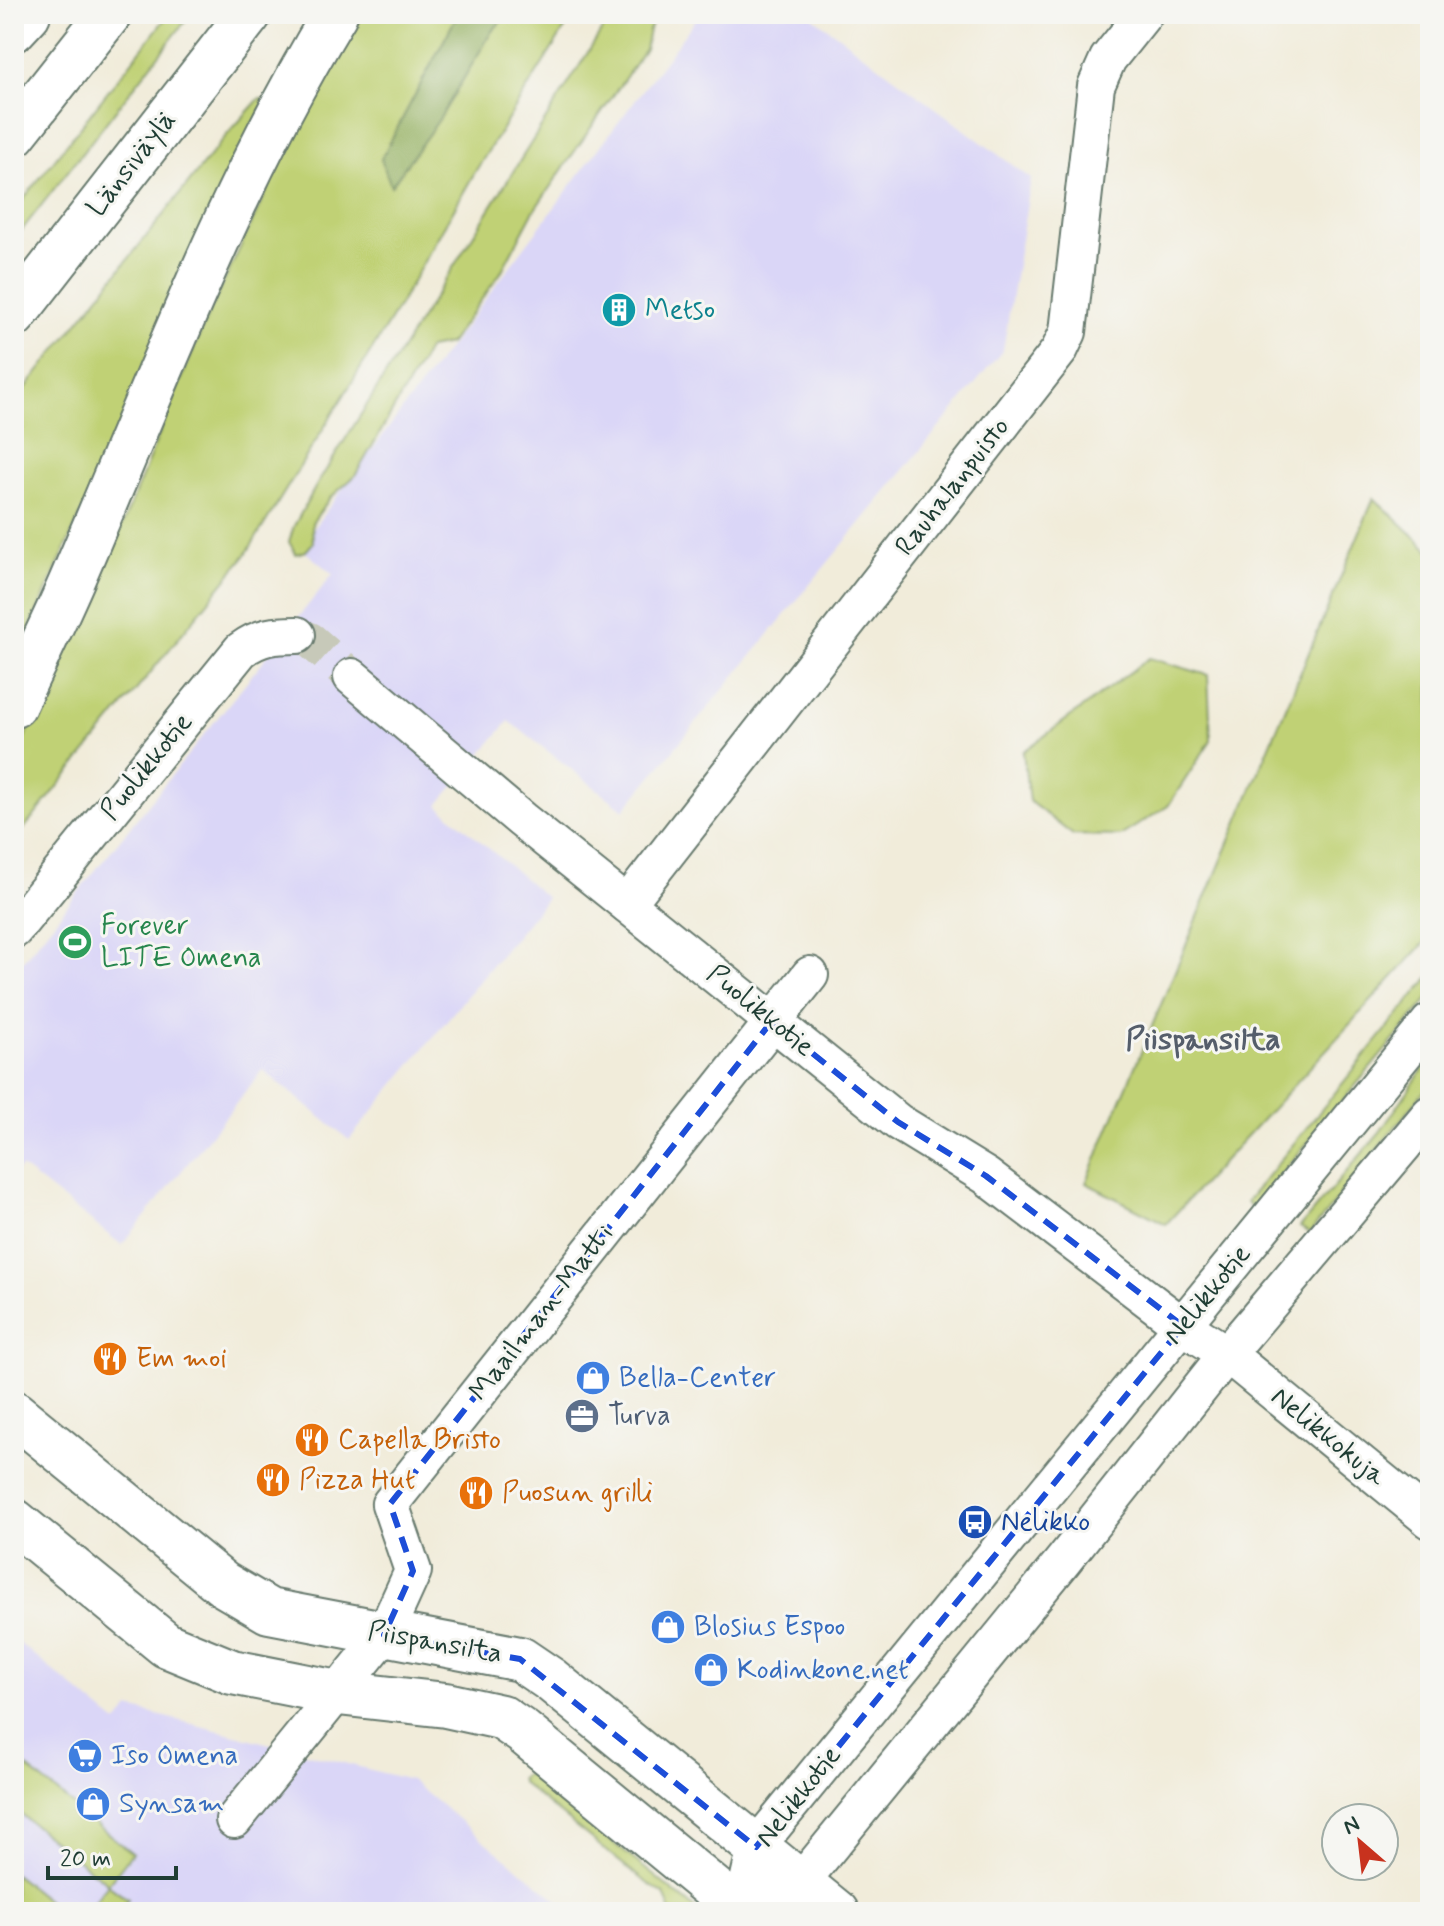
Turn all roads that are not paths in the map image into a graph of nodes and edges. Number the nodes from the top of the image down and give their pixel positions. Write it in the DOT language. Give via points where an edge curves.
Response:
graph roads {
  1 [pos="28,14"];
  2 [pos="109,14"];
  3 [pos="249,14"];
  4 [pos="335,14"];
  5 [pos="1144,14"];
  6 [pos="14,29"];
  7 [pos="14,134"];
  8 [pos="14,315"];
  9 [pos="297,635"];
  10 [pos="352,677"];
  11 [pos="14,705"];
  12 [pos="627,904"];
  13 [pos="14,930"];
  14 [pos="810,975"];
  15 [pos="772,1021"];
  16 [pos="1430,1022"];
  17 [pos="1430,1114"];
  18 [pos="1183,1326"];
  19 [pos="1227,1354"];
  20 [pos="14,1413"];
  21 [pos="1430,1520"];
  22 [pos="14,1521"];
  23 [pos="384,1635"];
  24 [pos="338,1693"];
  25 [pos="234,1820"];
  26 [pos="756,1847"];
  27 [pos="800,1883"];
  28 [pos="742,1912"];
  29 [pos="836,1912"];
  1 -- 6 [label="main road"];
  2 -- 7 [label="main road"];
  3 -- 8 [label="main road, Länsiväylä"];
  4 -- 11 [label="main road" via="252,165"];
  5 -- 12 [label="street, Rauhalanpuisto" via="1108,59 1096,86 1068,332 1059,351"];
  9 -- 13 [label="street, Puolikkotie" via="270,635 241,650"];
  10 -- 12 [label="street, Puolikkotie"];
  12 -- 15 [label="street, Puolikkotie"];
  14 -- 15 [label="street, Maailman-Matti"];
  15 -- 18 [label="street, Puolikkotie" via="898,1122 986,1176"];
  15 -- 23 [label="street, Maailman-Matti" via="390,1504 413,1571"];
  16 -- 18 [label="street, Nelikkotie"];
  17 -- 19 [label="street, Nelikkotie"];
  18 -- 19 [label="street, Puolikkotie"];
  18 -- 26 [label="street, Nelikkotie"];
  19 -- 21 [label="street, Nelikkokuja"];
  19 -- 27 [label="street, Nelikkotie"];
  20 -- 23 [label="main road, Piispansilta" via="223,1584 269,1611"];
  22 -- 24 [label="main road" via="166,1645 232,1672"];
  23 -- 24 [label="street, Maailman-Matti"];
  23 -- 26 [label="main road, Piispansilta" via="520,1659"];
  24 -- 25 [label="street, Maailman-Matti"];
  24 -- 28 [label="main road" via="436,1703 501,1717"];
  26 -- 27 [label="main road, Piispansilta"];
  26 -- 28 [label="street, Nelikkotie"];
  27 -- 28 [label="street, Nelikkotie"];
  27 -- 29 [label="main road, Piispansilta"];
}
